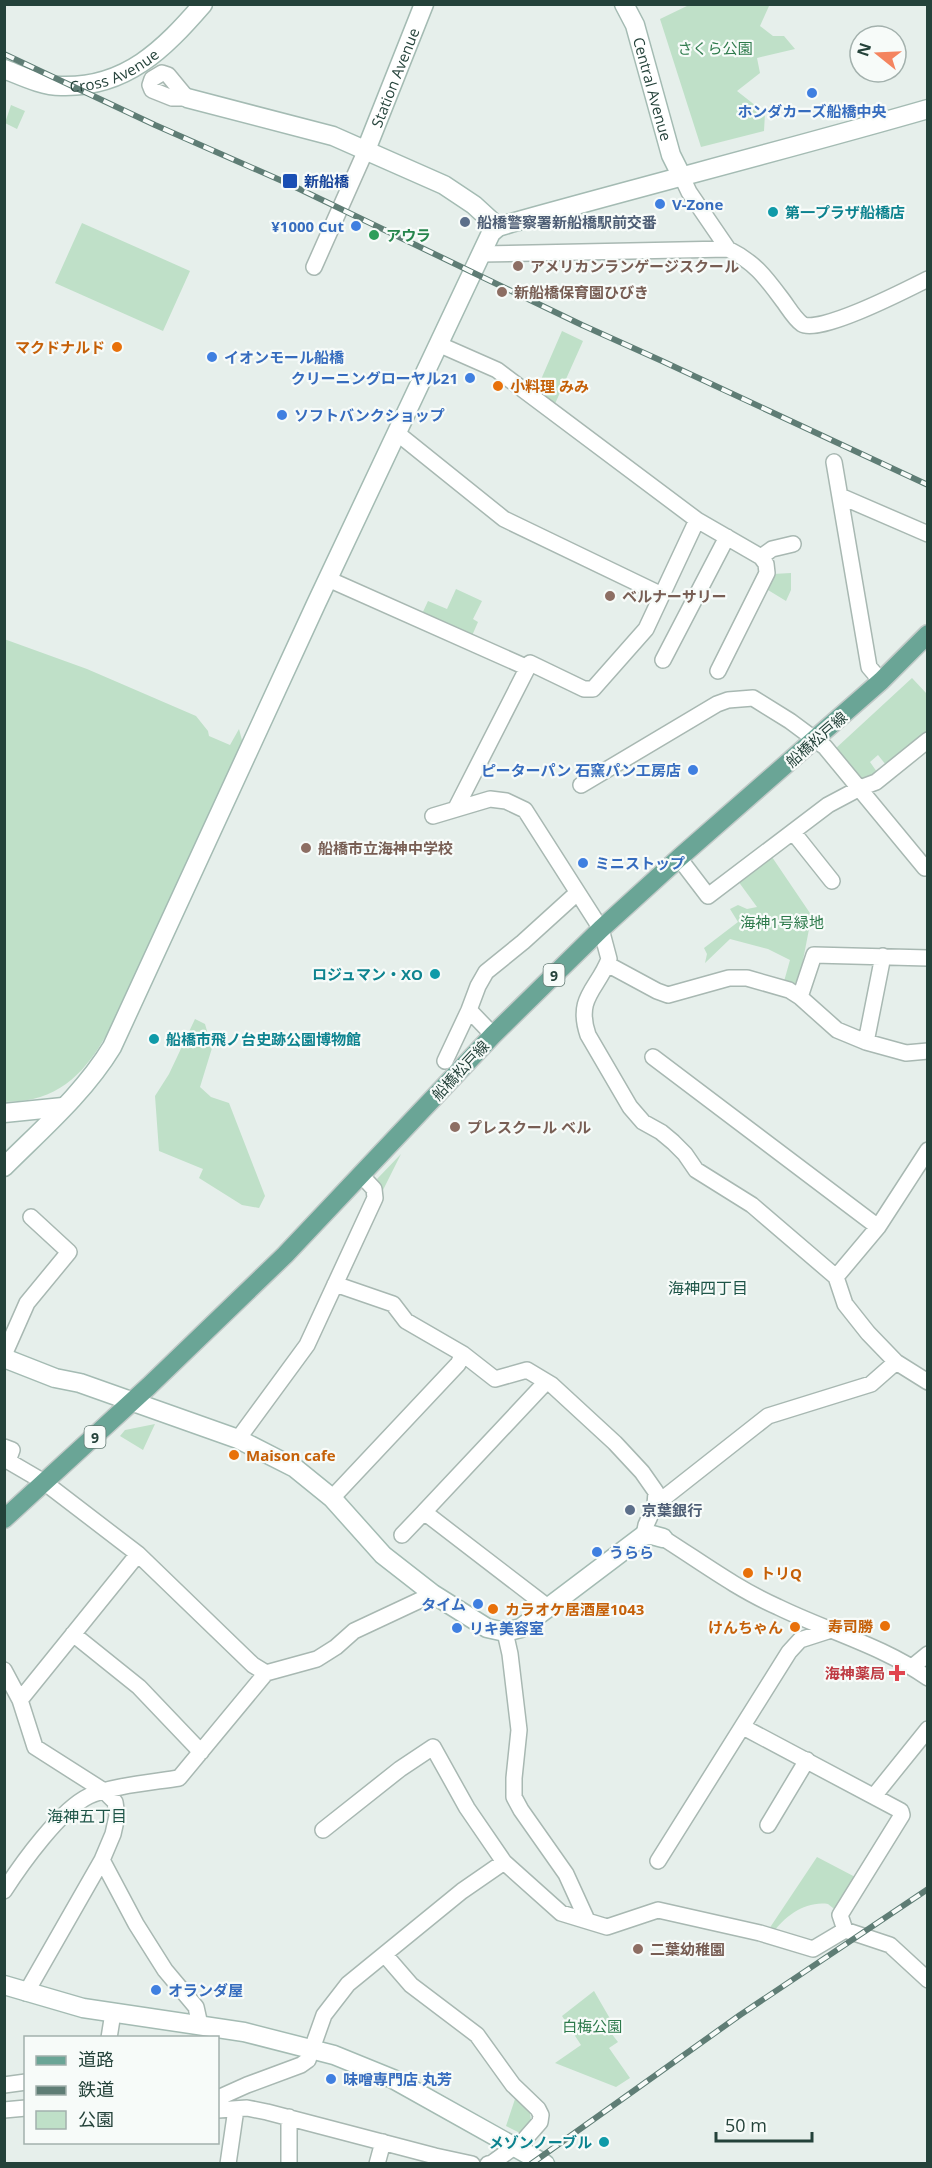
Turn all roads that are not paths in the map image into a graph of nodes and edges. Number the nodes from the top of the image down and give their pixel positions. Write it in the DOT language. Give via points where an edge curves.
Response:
graph roads {
  1 [pos="203,4"];
  2 [pos="424,4"];
  3 [pos="624,4"];
  4 [pos="4,69"];
  5 [pos="187,98"];
  6 [pos="927,109"];
  7 [pos="366,150"];
  8 [pos="681,175"];
  9 [pos="498,227"];
  10 [pos="728,249"];
  11 [pos="481,254"];
  12 [pos="314,267"];
  13 [pos="927,279"];
  14 [pos="438,344"];
  15 [pos="397,433"];
  16 [pos="834,462"];
  17 [pos="840,496"];
  18 [pos="697,520"];
  19 [pos="927,534"];
  20 [pos="727,537"];
  21 [pos="794,544"];
  22 [pos="761,557"];
  23 [pos="328,579"];
  24 [pos="662,595"];
  25 [pos="927,634"];
  26 [pos="663,660"];
  27 [pos="528,668"];
  28 [pos="718,671"];
  29 [pos="881,681"];
  30 [pos="815,740"];
  31 [pos="927,740"];
  32 [pos="581,785"];
  33 [pos="860,788"];
  34 [pos="456,808"];
  35 [pos="433,816"];
  36 [pos="793,832"];
  37 [pos="679,858"];
  38 [pos="927,866"];
  39 [pos="832,881"];
  40 [pos="578,894"];
  41 [pos="601,929"];
  42 [pos="883,956"];
  43 [pos="927,958"];
  44 [pos="607,964"];
  45 [pos="800,997"];
  46 [pos="469,1010"];
  47 [pos="493,1035"];
  48 [pos="866,1042"];
  49 [pos="927,1051"];
  50 [pos="653,1057"];
  51 [pos="445,1061"];
  52 [pos="63,1107"];
  53 [pos="4,1113"];
  54 [pos="927,1150"];
  55 [pos="4,1167"];
  56 [pos="361,1175"];
  57 [pos="32,1217"];
  58 [pos="878,1227"];
  59 [pos="836,1277"];
  60 [pos="335,1284"];
  61 [pos="463,1354"];
  62 [pos="4,1357"];
  63 [pos="896,1362"];
  64 [pos="546,1382"];
  65 [pos="927,1382"];
  66 [pos="134,1401"];
  67 [pos="238,1439"];
  68 [pos="4,1447"];
  69 [pos="44,1482"];
  70 [pos="332,1498"];
  71 [pos="656,1505"];
  72 [pos="424,1512"];
  73 [pos="4,1519"];
  74 [pos="402,1535"];
  75 [pos="644,1535"];
  76 [pos="663,1538"];
  77 [pos="138,1554"];
  78 [pos="433,1594"];
  79 [pos="549,1608"];
  80 [pos="831,1630"];
  81 [pos="505,1632"];
  82 [pos="73,1634"];
  83 [pos="927,1654"];
  84 [pos="912,1667"];
  85 [pos="4,1670"];
  86 [pos="266,1673"];
  87 [pos="927,1678"];
  88 [pos="20,1700"];
  89 [pos="743,1727"];
  90 [pos="927,1730"];
  91 [pos="201,1752"];
  92 [pos="807,1761"];
  93 [pos="104,1791"];
  94 [pos="874,1796"];
  95 [pos="768,1825"];
  96 [pos="323,1830"];
  97 [pos="102,1860"];
  98 [pos="658,1861"];
  99 [pos="504,1862"];
  100 [pos="7,1880"];
  101 [pos="587,1920"];
  102 [pos="845,1930"];
  103 [pos="385,1955"];
  104 [pos="927,1980"];
  105 [pos="4,1985"];
  106 [pos="26,1993"];
  107 [pos="112,2013"];
  108 [pos="200,2025"];
  109 [pos="109,2036"];
  110 [pos="312,2049"];
  111 [pos="24,2082"];
  112 [pos="4,2085"];
  113 [pos="219,2098"];
  114 [pos="24,2108"];
  115 [pos="236,2109"];
  116 [pos="4,2110"];
  117 [pos="219,2110"];
  118 [pos="289,2116"];
  119 [pos="383,2142"];
  120 [pos="515,2147"];
  121 [pos="228,2163"];
  122 [pos="289,2163"];
  123 [pos="377,2163"];
  124 [pos="472,2163"];
  125 [pos="488,2163"];
  126 [pos="544,2163"];
  1 -- 4 [label="street, Cross Avenue" via="152,56 111,80 62,87"];
  2 -- 7 [label="street, Station Avenue"];
  3 -- 8 [label="street, Central Avenue" via="635,25 671,155"];
  5 -- 7 [label="street" via="333,136"];
  6 -- 8 [label="street"];
  7 -- 9 [label="street" via="460,194"];
  7 -- 12 [label="street"];
  8 -- 9 [label="street"];
  8 -- 10 [label="street"];
  9 -- 11 [label="street"];
  10 -- 11 [label="street"];
  10 -- 13 [label="street" via="757,267 803,325 845,317"];
  11 -- 14 [label="street"];
  14 -- 15 [label="street"];
  14 -- 18 [label="street" via="497,370"];
  15 -- 23 [label="street"];
  15 -- 24 [label="street" via="504,519"];
  16 -- 17 [label="street"];
  17 -- 19 [label="street"];
  17 -- 29 [label="street" via="869,667"];
  18 -- 20 [label="street"];
  18 -- 24 [label="street"];
  20 -- 22 [label="street"];
  20 -- 26 [label="street"];
  21 -- 22 [label="street" via="772,549"];
  22 -- 28 [label="street" via="767,573"];
  23 -- 27 [label="street"];
  23 -- 52 [label="street" via="112,1047 96,1072"];
  24 -- 27 [label="street" via="646,630 593,688 584,689 530,663"];
  25 -- 29 [label="main road, 船橋松戸線 / 9"];
  27 -- 34 [label="street"];
  29 -- 30 [label="main road, 船橋松戸線 / 9"];
  30 -- 32 [label="street" via="753,698 728,700"];
  30 -- 33 [label="street"];
  30 -- 37 [label="main road, 船橋松戸線 / 9"];
  31 -- 33 [label="street" via="876,782"];
  33 -- 36 [label="street" via="828,805"];
  33 -- 38 [label="street"];
  34 -- 35 [label="street"];
  34 -- 40 [label="street" via="498,799 525,810"];
  36 -- 37 [label="street" via="708,896"];
  36 -- 39 [label="street"];
  37 -- 41 [label="main road, 船橋松戸線 / 9"];
  40 -- 41 [label="street"];
  40 -- 46 [label="street" via="486,972"];
  41 -- 44 [label="street" via="607,946"];
  41 -- 47 [label="main road, 船橋松戸線 / 9"];
  42 -- 43 [label="street"];
  42 -- 45 [label="street" via="814,955"];
  42 -- 48 [label="street"];
  44 -- 45 [label="street" via="668,995 729,978 747,978"];
  44 -- 59 [label="street" via="587,995 584,1023 630,1107 673,1142 696,1170 752,1205"];
  45 -- 48 [label="street" via="837,1030"];
  46 -- 47 [label="street"];
  46 -- 51 [label="street"];
  47 -- 56 [label="main road, 船橋松戸線 / 9"];
  48 -- 49 [label="street" via="906,1053"];
  50 -- 58 [label="street"];
  52 -- 53 [label="street"];
  52 -- 55 [label="street"];
  54 -- 58 [label="street"];
  56 -- 60 [label="street" via="374,1189 375,1198"];
  56 -- 66 [label="main road, 船橋松戸線 / 9" via="285,1255"];
  57 -- 62 [label="street" via="69,1252 27,1303"];
  58 -- 59 [label="street"];
  59 -- 63 [label="street" via="845,1305"];
  60 -- 61 [label="street" via="393,1304 406,1321"];
  60 -- 67 [label="street" via="307,1346"];
  61 -- 64 [label="street" via="495,1379 526,1370"];
  61 -- 70 [label="street" via="458,1364"];
  62 -- 66 [label="street" via="55,1378"];
  63 -- 65 [label="street"];
  63 -- 71 [label="street" via="871,1384 768,1416"];
  64 -- 71 [label="street" via="642,1472 656,1492"];
  64 -- 72 [label="street"];
  66 -- 67 [label="street"];
  66 -- 69 [label="main road, 船橋松戸線 / 9"];
  67 -- 70 [label="street" via="295,1468"];
  68 -- 69 [label="street" via="12,1450 8,1461"];
  69 -- 73 [label="main road, 船橋松戸線 / 9"];
  69 -- 77 [label="street"];
  70 -- 78 [label="street" via="383,1555"];
  71 -- 75 [label="street"];
  72 -- 74 [label="street"];
  72 -- 79 [label="street"];
  75 -- 76 [label="street"];
  75 -- 79 [label="street"];
  76 -- 80 [label="street" via="748,1592"];
  77 -- 82 [label="street"];
  77 -- 86 [label="street"];
  78 -- 81 [label="street" via="480,1624"];
  78 -- 86 [label="street" via="354,1630 317,1659"];
  79 -- 81 [label="street" via="521,1628"];
  80 -- 84 [label="street"];
  80 -- 89 [label="street" via="800,1640 789,1652"];
  81 -- 101 [label="street" via="519,1730 514,1797 566,1874"];
  82 -- 88 [label="street"];
  82 -- 91 [label="street" via="139,1687"];
  83 -- 84 [label="street"];
  84 -- 87 [label="street"];
  85 -- 88 [label="street"];
  86 -- 91 [label="street"];
  88 -- 93 [label="street" via="35,1747"];
  89 -- 92 [label="street"];
  89 -- 98 [label="street"];
  90 -- 94 [label="street"];
  91 -- 93 [label="street" via="179,1778"];
  92 -- 94 [label="street"];
  92 -- 95 [label="street"];
  93 -- 97 [label="street" via="115,1802 117,1816"];
  93 -- 100 [label="street" via="78,1802"];
  94 -- 102 [label="street" via="899,1809 902,1815 840,1915"];
  96 -- 99 [label="street" via="433,1747 467,1808"];
  97 -- 106 [label="street"];
  97 -- 108 [label="street" via="165,1970 196,2007"];
  99 -- 101 [label="street" via="561,1913"];
  99 -- 103 [label="street" via="462,1891"];
  101 -- 102 [label="street" via="607,1927 658,1910 813,1949"];
  102 -- 104 [label="street" via="890,1945"];
  103 -- 110 [label="street" via="348,1984 334,2001 324,2015"];
  103 -- 120 [label="street" via="411,1985 477,2035 513,2085 538,2109 540,2122"];
  105 -- 106 [label="street"];
  106 -- 107 [label="street"];
  107 -- 108 [label="street"];
  107 -- 109 [label="street"];
  108 -- 110 [label="street"];
  110 -- 113 [label="street" via="301,2065"];
  110 -- 120 [label="street" via="393,2079"];
  111 -- 112 [label="street"];
  114 -- 116 [label="street"];
  115 -- 117 [label="street"];
  115 -- 118 [label="street"];
  115 -- 121 [label="street"];
  118 -- 119 [label="street"];
  118 -- 122 [label="street"];
  119 -- 123 [label="street"];
  119 -- 124 [label="street"];
  120 -- 125 [label="street"];
  120 -- 126 [label="street"];
}
